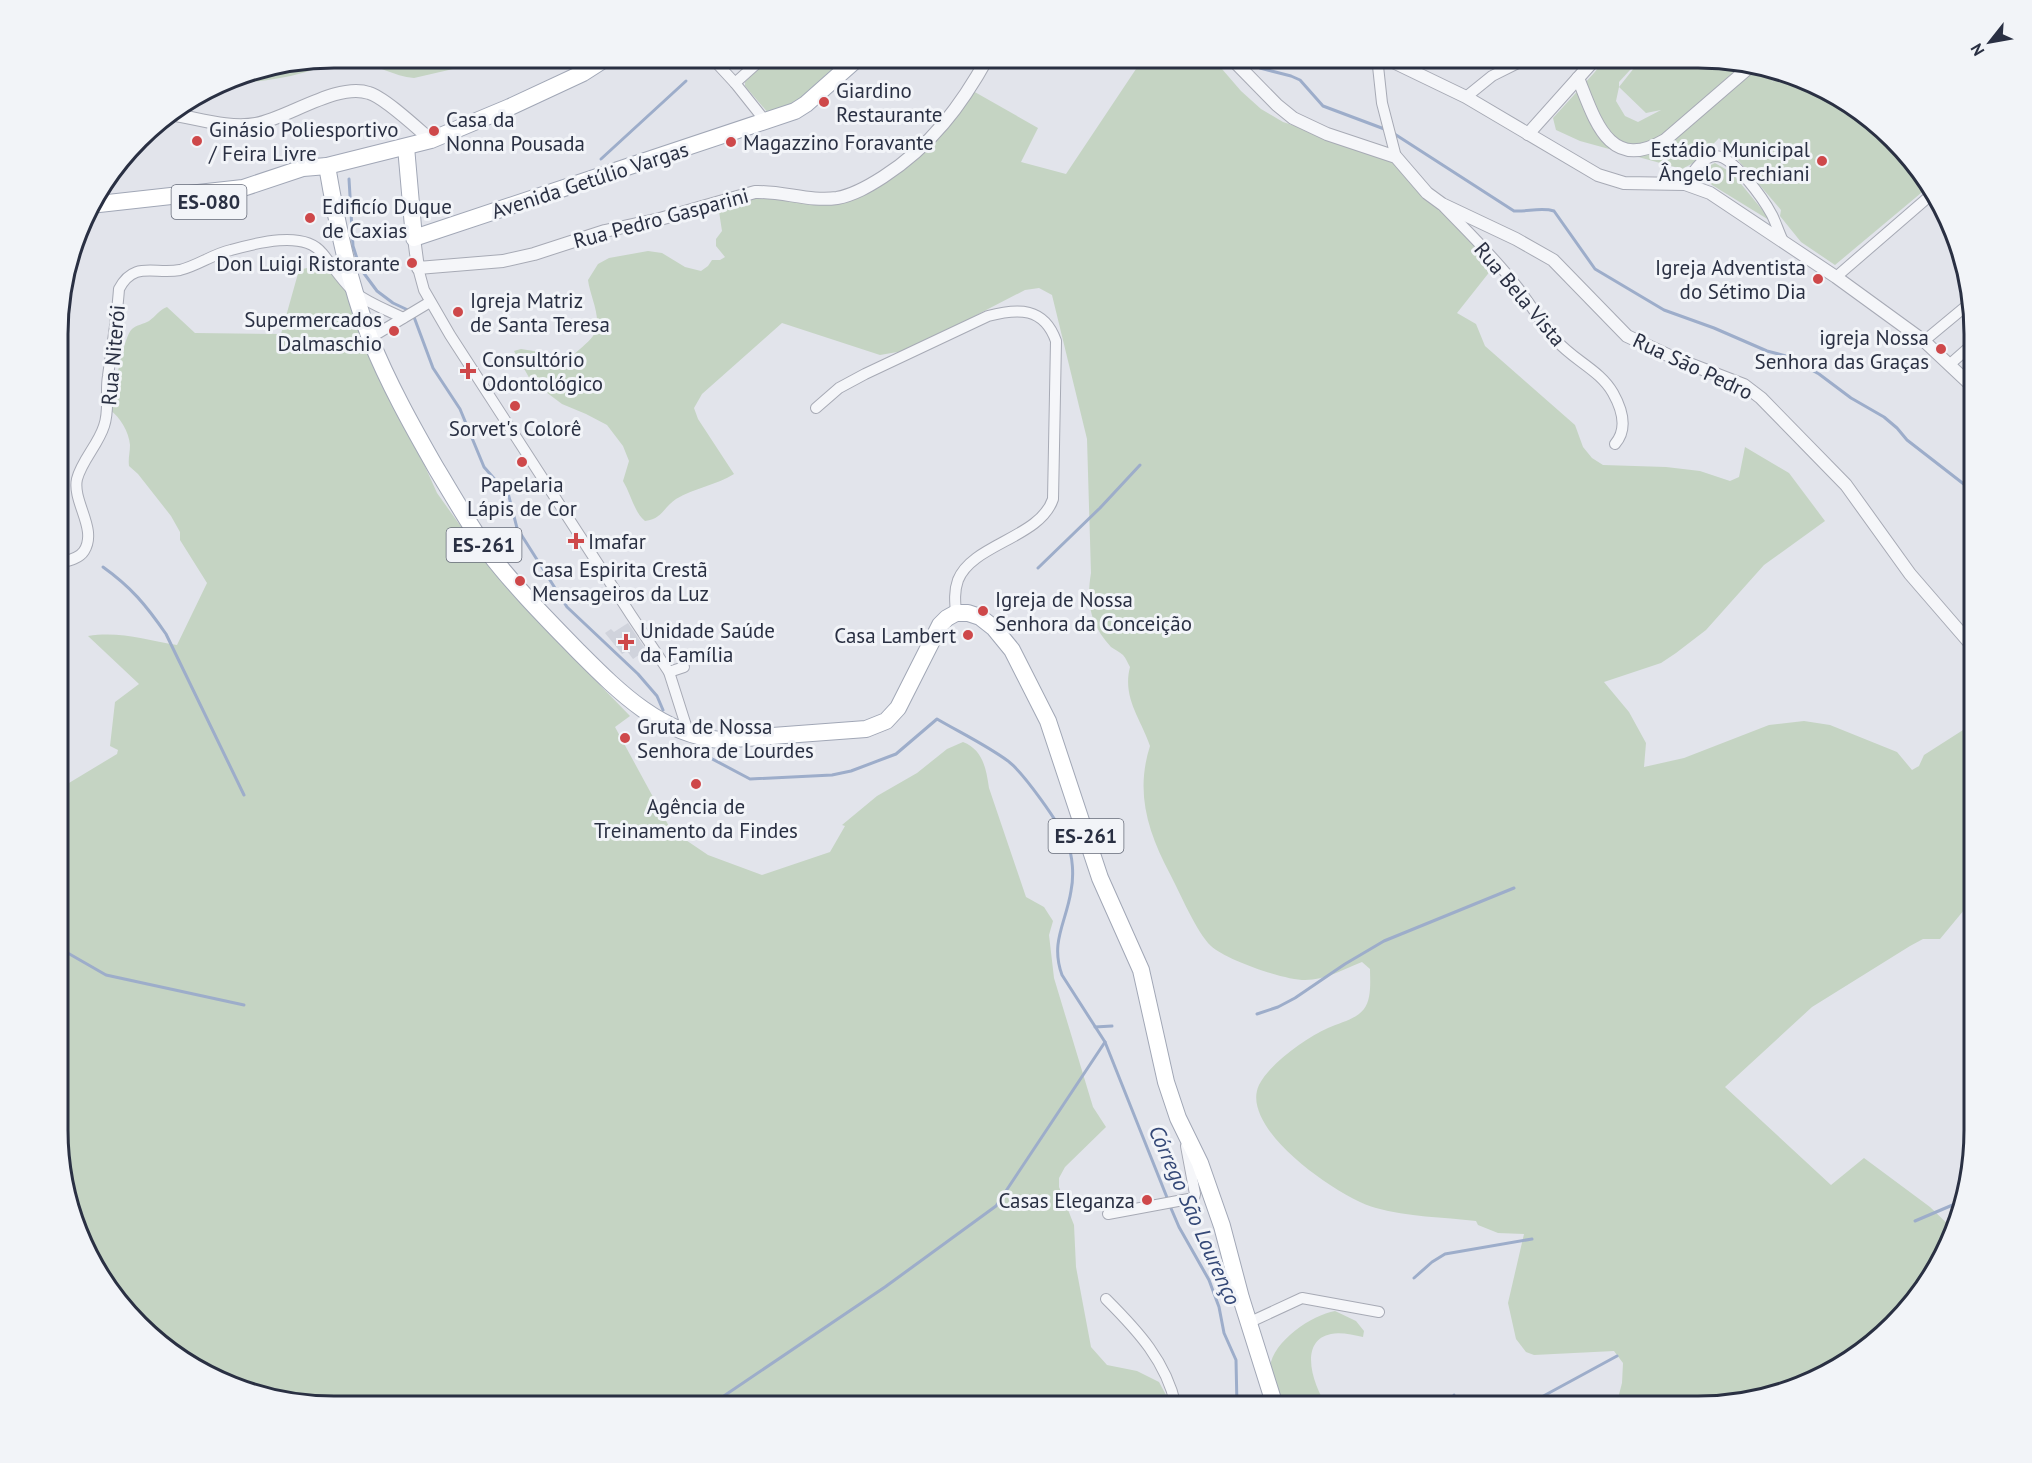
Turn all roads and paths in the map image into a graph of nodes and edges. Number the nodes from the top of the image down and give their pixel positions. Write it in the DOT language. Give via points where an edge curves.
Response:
graph roads {
  1 [pos="591,68"];
  2 [pos="721,68"];
  3 [pos="752,68"];
  4 [pos="847,68"];
  5 [pos="982,68"];
  6 [pos="1241,68"];
  7 [pos="1378,68"];
  8 [pos="1406,68"];
  9 [pos="1508,68"];
  10 [pos="1587,68"];
  11 [pos="1744,72"];
  12 [pos="1578,78"];
  13 [pos="735,83"];
  14 [pos="1466,97"];
  15 [pos="180,116"];
  16 [pos="766,122"];
  17 [pos="1528,134"];
  18 [pos="431,140"];
  19 [pos="406,147"];
  20 [pos="1396,158"];
  21 [pos="327,166"];
  22 [pos="1685,184"];
  23 [pos="1928,198"];
  24 [pos="101,204"];
  25 [pos="1442,204"];
  26 [pos="96,214"];
  27 [pos="414,238"];
  28 [pos="1783,241"];
  29 [pos="418,268"];
  30 [pos="1836,276"];
  31 [pos="356,294"];
  32 [pos="430,302"];
  33 [pos="1963,308"];
  34 [pos="409,315"];
  35 [pos="370,338"];
  36 [pos="1924,341"];
  37 [pos="1964,352"];
  38 [pos="1949,365"];
  39 [pos="1964,379"];
  40 [pos="816,408"];
  41 [pos="1615,444"];
  42 [pos="68,559"];
  43 [pos="956,613"];
  44 [pos="1964,636"];
  45 [pos="684,667"];
  46 [pos="669,672"];
  47 [pos="690,735"];
  48 [pos="1178,1118"];
  49 [pos="1108,1214"];
  50 [pos="1106,1299"];
  51 [pos="1379,1312"];
  52 [pos="1248,1323"];
  53 [pos="1174,1396"];
  54 [pos="1272,1396"];
  1 -- 18 [label="main road"];
  2 -- 13 [label="street"];
  3 -- 13 [label="street"];
  4 -- 16 [label="main road, Avenida Getúlio Vargas" via="806,104"];
  5 -- 29 [label="street, Rua Pedro Gasparini" via="928,143 858,192 822,199 755,192 503,261"];
  6 -- 20 [label="street" via="1293,118"];
  7 -- 20 [label="street" via="1382,103"];
  8 -- 14 [label="street"];
  9 -- 14 [label="street"];
  10 -- 12 [label="street"];
  11 -- 12 [label="street" via="1665,140 1649,149 1632,151 1614,146 1606,138"];
  12 -- 17 [label="street"];
  13 -- 16 [label="street"];
  14 -- 17 [label="street"];
  15 -- 18 [label="street" via="256,124 328,97 358,91 374,95"];
  16 -- 27 [label="main road, Avenida Getúlio Vargas"];
  17 -- 22 [label="street" via="1610,179 1624,183"];
  18 -- 19 [label="main road"];
  19 -- 21 [label="main road"];
  19 -- 27 [label="main road"];
  20 -- 25 [label="street, Rua São Pedro"];
  21 -- 24 [label="main road, ES-080" via="303,168 234,189"];
  21 -- 26 [label="main road, ES-080" via="244,198"];
  21 -- 31 [label="main road, ES-261"];
  22 -- 28 [label="street" via="1710,193"];
  22 -- 28 [label="street" via="1708,158 1723,158 1762,198"];
  23 -- 30 [label="street"];
  25 -- 41 [label="street, Rua Bela Vista" via="1506,272 1558,343 1611,390 1623,418 1620,438"];
  25 -- 44 [label="street, Rua São Pedro" via="1553,260 1627,336 1754,392 1846,485 1910,574"];
  27 -- 29 [label="street"];
  28 -- 30 [label="street"];
  29 -- 32 [label="street"];
  30 -- 36 [label="street"];
  31 -- 34 [label="street"];
  31 -- 35 [label="main road, ES-261"];
  31 -- 42 [label="street, Rua Niterói" via="312,243 288,239 230,250 179,270 143,270 127,277 119,289 107,377 107,417 77,478 86,545 79,555"];
  32 -- 34 [label="street"];
  32 -- 46 [label="street"];
  33 -- 36 [label="street"];
  34 -- 35 [label="street"];
  35 -- 47 [label="main road, ES-261" via="424,447 489,552 613,686 660,721"];
  36 -- 38 [label="street"];
  37 -- 38 [label="street"];
  38 -- 39 [label="street"];
  40 -- 43 [label="street" via="838,388 988,316 1024,311 1046,322 1056,341 1051,506 1038,520 982,555 958,578"];
  43 -- 47 [label="main road, ES-261" via="940,625 898,708 878,725 720,740"];
  43 -- 48 [label="main road, ES-261" via="980,617 1012,650 1048,721 1100,878 1140,970 1162,1069"];
  45 -- 46 [label="street"];
  46 -- 47 [label="street"];
  48 -- 49 [label="street" via="1194,1198"];
  48 -- 52 [label="main road, ES-261" via="1200,1163 1222,1226"];
  50 -- 53 [label="street" via="1140,1334"];
  51 -- 52 [label="street" via="1302,1298"];
  52 -- 54 [label="main road, ES-261"];
}
